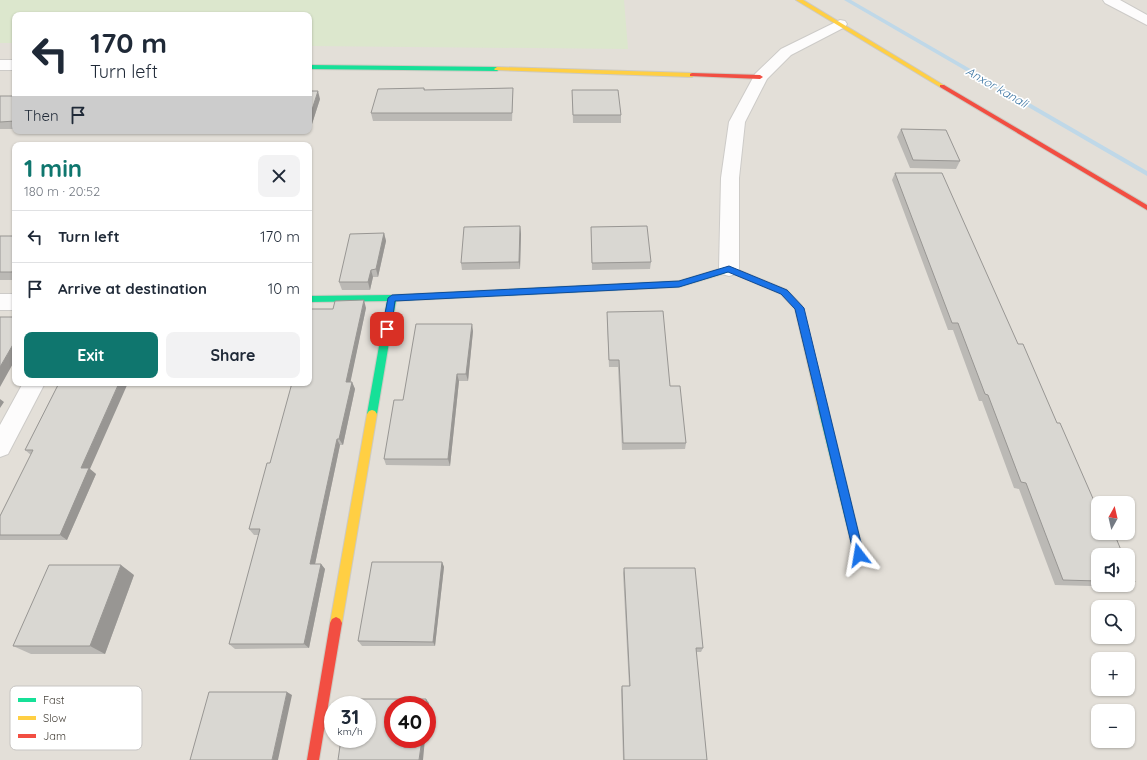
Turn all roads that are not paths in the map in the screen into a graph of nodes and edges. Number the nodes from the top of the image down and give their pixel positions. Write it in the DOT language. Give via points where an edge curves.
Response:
graph roads {
  1 [pos="799,0"];
  2 [pos="1110,0"];
  3 [pos="1147,21"];
  4 [pos="840,24"];
  5 [pos="0,65"];
  6 [pos="12,65"];
  7 [pos="312,67"];
  8 [pos="760,77"];
  9 [pos="1147,208"];
  10 [pos="729,269"];
  11 [pos="392,298"];
  12 [pos="312,299"];
  13 [pos="0,302"];
  14 [pos="12,302"];
  15 [pos="32,386"];
  16 [pos="0,448"];
  17 [pos="859,555"];
  18 [pos="313,760"];
  1 -- 4 [label="street"];
  2 -- 3 [label="street"];
  4 -- 8 [label="street" via="786,52"];
  4 -- 9 [label="street"];
  5 -- 6 [label="street"];
  7 -- 8 [label="street" via="524,69"];
  8 -- 10 [label="street" via="736,122 730,178"];
  10 -- 11 [label="street" via="679,284"];
  10 -- 17 [label="street" via="784,292 799,308"];
  11 -- 12 [label="street"];
  11 -- 18 [label="street"];
  13 -- 14 [label="street"];
  15 -- 16 [label="street"];
}
